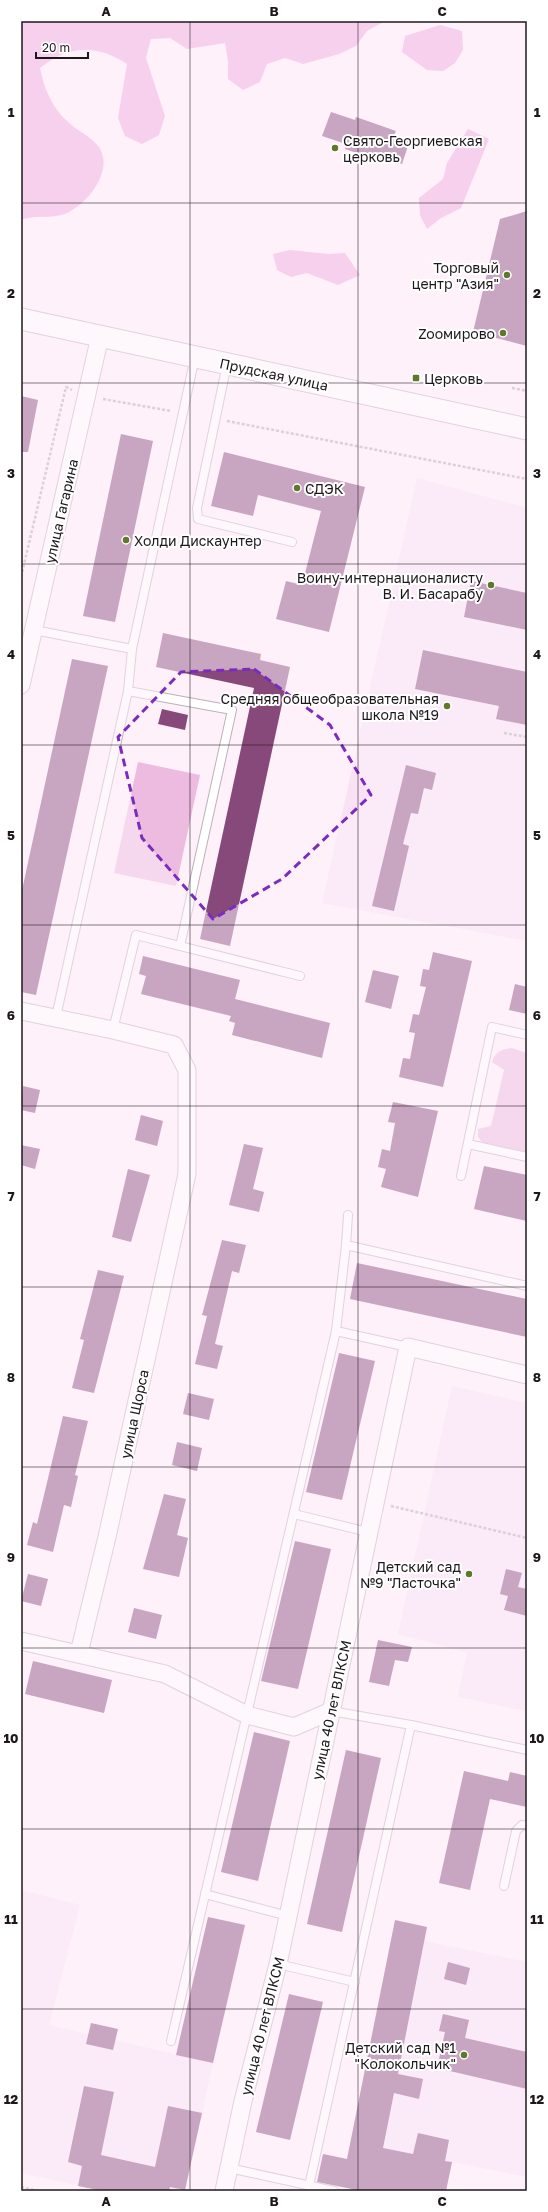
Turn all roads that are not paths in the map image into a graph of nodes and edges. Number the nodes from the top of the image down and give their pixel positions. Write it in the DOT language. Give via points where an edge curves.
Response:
graph roads {
  1 [pos="21,318"];
  2 [pos="100,336"];
  3 [pos="195,357"];
  4 [pos="227,364"];
  5 [pos="527,429"];
  6 [pos="292,542"];
  7 [pos="34,630"];
  8 [pos="132,649"];
  9 [pos="21,685"];
  10 [pos="128,691"];
  11 [pos="180,946"];
  12 [pos="300,976"];
  13 [pos="21,1011"];
  14 [pos="56,1018"];
  15 [pos="113,1030"];
  16 [pos="527,1035"];
  17 [pos="468,1144"];
  18 [pos="527,1157"];
  19 [pos="461,1176"];
  20 [pos="348,1215"];
  21 [pos="346,1245"];
  22 [pos="527,1286"];
  23 [pos="336,1331"];
  24 [pos="408,1347"];
  25 [pos="527,1375"];
  26 [pos="294,1514"];
  27 [pos="368,1532"];
  28 [pos="21,1641"];
  29 [pos="79,1653"];
  30 [pos="331,1711"];
  31 [pos="248,1715"];
  32 [pos="411,1725"];
  33 [pos="527,1750"];
  34 [pos="527,1826"];
  35 [pos="504,1886"];
  36 [pos="205,1894"];
  37 [pos="288,1916"];
  38 [pos="278,1964"];
  39 [pos="355,1982"];
  40 [pos="171,2041"];
  41 [pos="229,2168"];
  42 [pos="309,2186"];
  43 [pos="224,2191"];
  44 [pos="334,2191"];
  1 -- 2 [label="street, Прудская улица"];
  2 -- 3 [label="street, Прудская улица"];
  2 -- 7 [label="street, улица Гагарина"];
  3 -- 4 [label="street, Прудская улица"];
  3 -- 8 [label="lane"];
  4 -- 5 [label="street, Прудская улица"];
  4 -- 6 [label="lane" via="197,508 198,519"];
  7 -- 8 [label="lane"];
  7 -- 9 [label="street, улица Гагарина"];
  8 -- 10 [label="lane"];
  10 -- 11 [label="lane" via="232,710"];
  10 -- 14 [label="lane"];
  11 -- 12 [label="lane"];
  11 -- 15 [label="lane" via="136,935"];
  13 -- 14 [label="street, улица Щорса"];
  14 -- 15 [label="street, улица Щорса"];
  15 -- 29 [label="street, улица Щорса" via="174,1045 188,1070 187,1174"];
  16 -- 17 [label="lane" via="492,1027"];
  17 -- 18 [label="lane"];
  17 -- 19 [label="lane"];
  20 -- 21 [label="lane"];
  21 -- 22 [label="lane"];
  21 -- 23 [label="lane"];
  23 -- 24 [label="lane"];
  23 -- 26 [label="lane"];
  24 -- 25 [label="street"];
  24 -- 27 [label="street, улица 40 лет ВЛКСМ"];
  26 -- 27 [label="lane"];
  26 -- 31 [label="lane"];
  27 -- 30 [label="street, улица 40 лет ВЛКСМ"];
  28 -- 29 [label="street"];
  29 -- 31 [label="street" via="165,1674"];
  30 -- 31 [label="street" via="294,1727"];
  30 -- 32 [label="lane"];
  30 -- 37 [label="street, улица 40 лет ВЛКСМ"];
  31 -- 36 [label="lane"];
  32 -- 33 [label="lane"];
  32 -- 39 [label="lane"];
  34 -- 35 [label="lane" via="522,1825 516,1831"];
  36 -- 37 [label="lane"];
  36 -- 40 [label="lane"];
  37 -- 38 [label="street, улица 40 лет ВЛКСМ"];
  38 -- 39 [label="lane"];
  38 -- 41 [label="street, улица 40 лет ВЛКСМ" via="243,2101"];
  39 -- 42 [label="lane"];
  41 -- 42 [label="lane"];
  41 -- 43 [label="street, улица 40 лет ВЛКСМ"];
  42 -- 44 [label="lane"];
}
